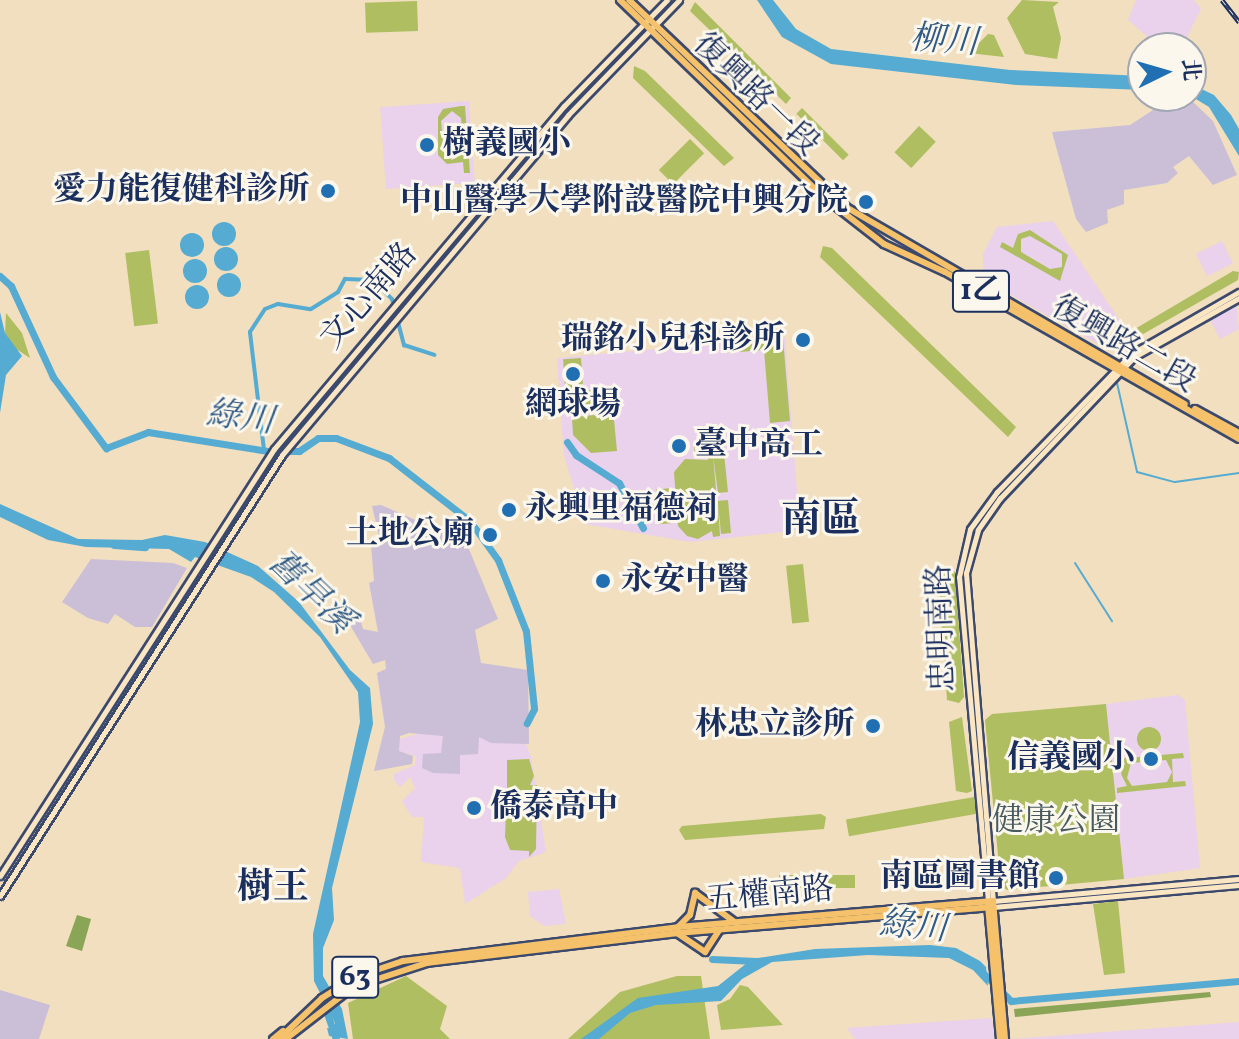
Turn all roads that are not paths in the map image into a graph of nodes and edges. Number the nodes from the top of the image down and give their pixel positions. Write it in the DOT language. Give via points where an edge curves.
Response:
graph roads {
  1 [pos="620,0"];
  2 [pos="629,0"];
  3 [pos="667,0"];
  4 [pos="679,0"];
  5 [pos="646,21"];
  6 [pos="653,27"];
  7 [pos="823,192"];
  8 [pos="1239,292"];
  9 [pos="1239,298"];
  10 [pos="1120,369"];
  11 [pos="1239,436"];
  12 [pos="0,876"];
  13 [pos="1239,882"];
  14 [pos="0,896"];
  15 [pos="991,904"];
  16 [pos="736,923"];
  17 [pos="720,929"];
  18 [pos="678,930"];
  19 [pos="450,956"];
  20 [pos="998,1011"];
  21 [pos="296,1021"];
  22 [pos="273,1039"];
  23 [pos="279,1039"];
  24 [pos="286,1039"];
  25 [pos="1002,1039"];
  1 -- 5 [label="main road, 復興路一段 / 1乙"];
  2 -- 5 [label="main road, 復興路一段 / 1乙"];
  3 -- 5 [label="main road, 文心南路"];
  4 -- 6 [label="main road, 文心南路"];
  5 -- 6 [label="main road, 復興路一段 / 1乙"];
  5 -- 12 [label="main road, 文心南路" via="564,106 274,449"];
  6 -- 7 [label="main road, 復興路一段 / 1乙"];
  6 -- 14 [label="main road, 文心南路" via="568,115 282,455"];
  7 -- 10 [label="main road, 復興路二段 / 1乙"];
  8 -- 10 [label="main road, 忠明南路"];
  9 -- 10 [label="main road, 忠明南路"];
  10 -- 11 [label="main road, 復興路二段 / 1乙"];
  10 -- 15 [label="main road, 忠明南路" via="1000,498 970,553 966,595"];
  13 -- 15 [label="main road, 五權南路"];
  15 -- 16 [label="main road, 五權南路 / 63"];
  15 -- 17 [label="main road, 五權南路 / 63"];
  15 -- 20 [label="main road, 忠明南路"];
  15 -- 20 [label="main road, 忠明南路"];
  16 -- 18 [label="main road, 五權南路 / 63"];
  16 -- 18 [label="main road" via="695,893 690,915"];
  17 -- 18 [label="main road, 五權南路 / 63"];
  17 -- 18 [label="main road" via="705,952"];
  18 -- 19 [label="main road, 五權南路 / 63"];
  19 -- 21 [label="main road, 63" via="368,970"];
  19 -- 24 [label="main road, 63" via="372,977 337,997"];
  20 -- 25 [label="main road, 忠明南路"];
  20 -- 25 [label="main road, 忠明南路" via="1004,1022"];
  21 -- 22 [label="main road"];
  21 -- 23 [label="main road, 63"];
}
